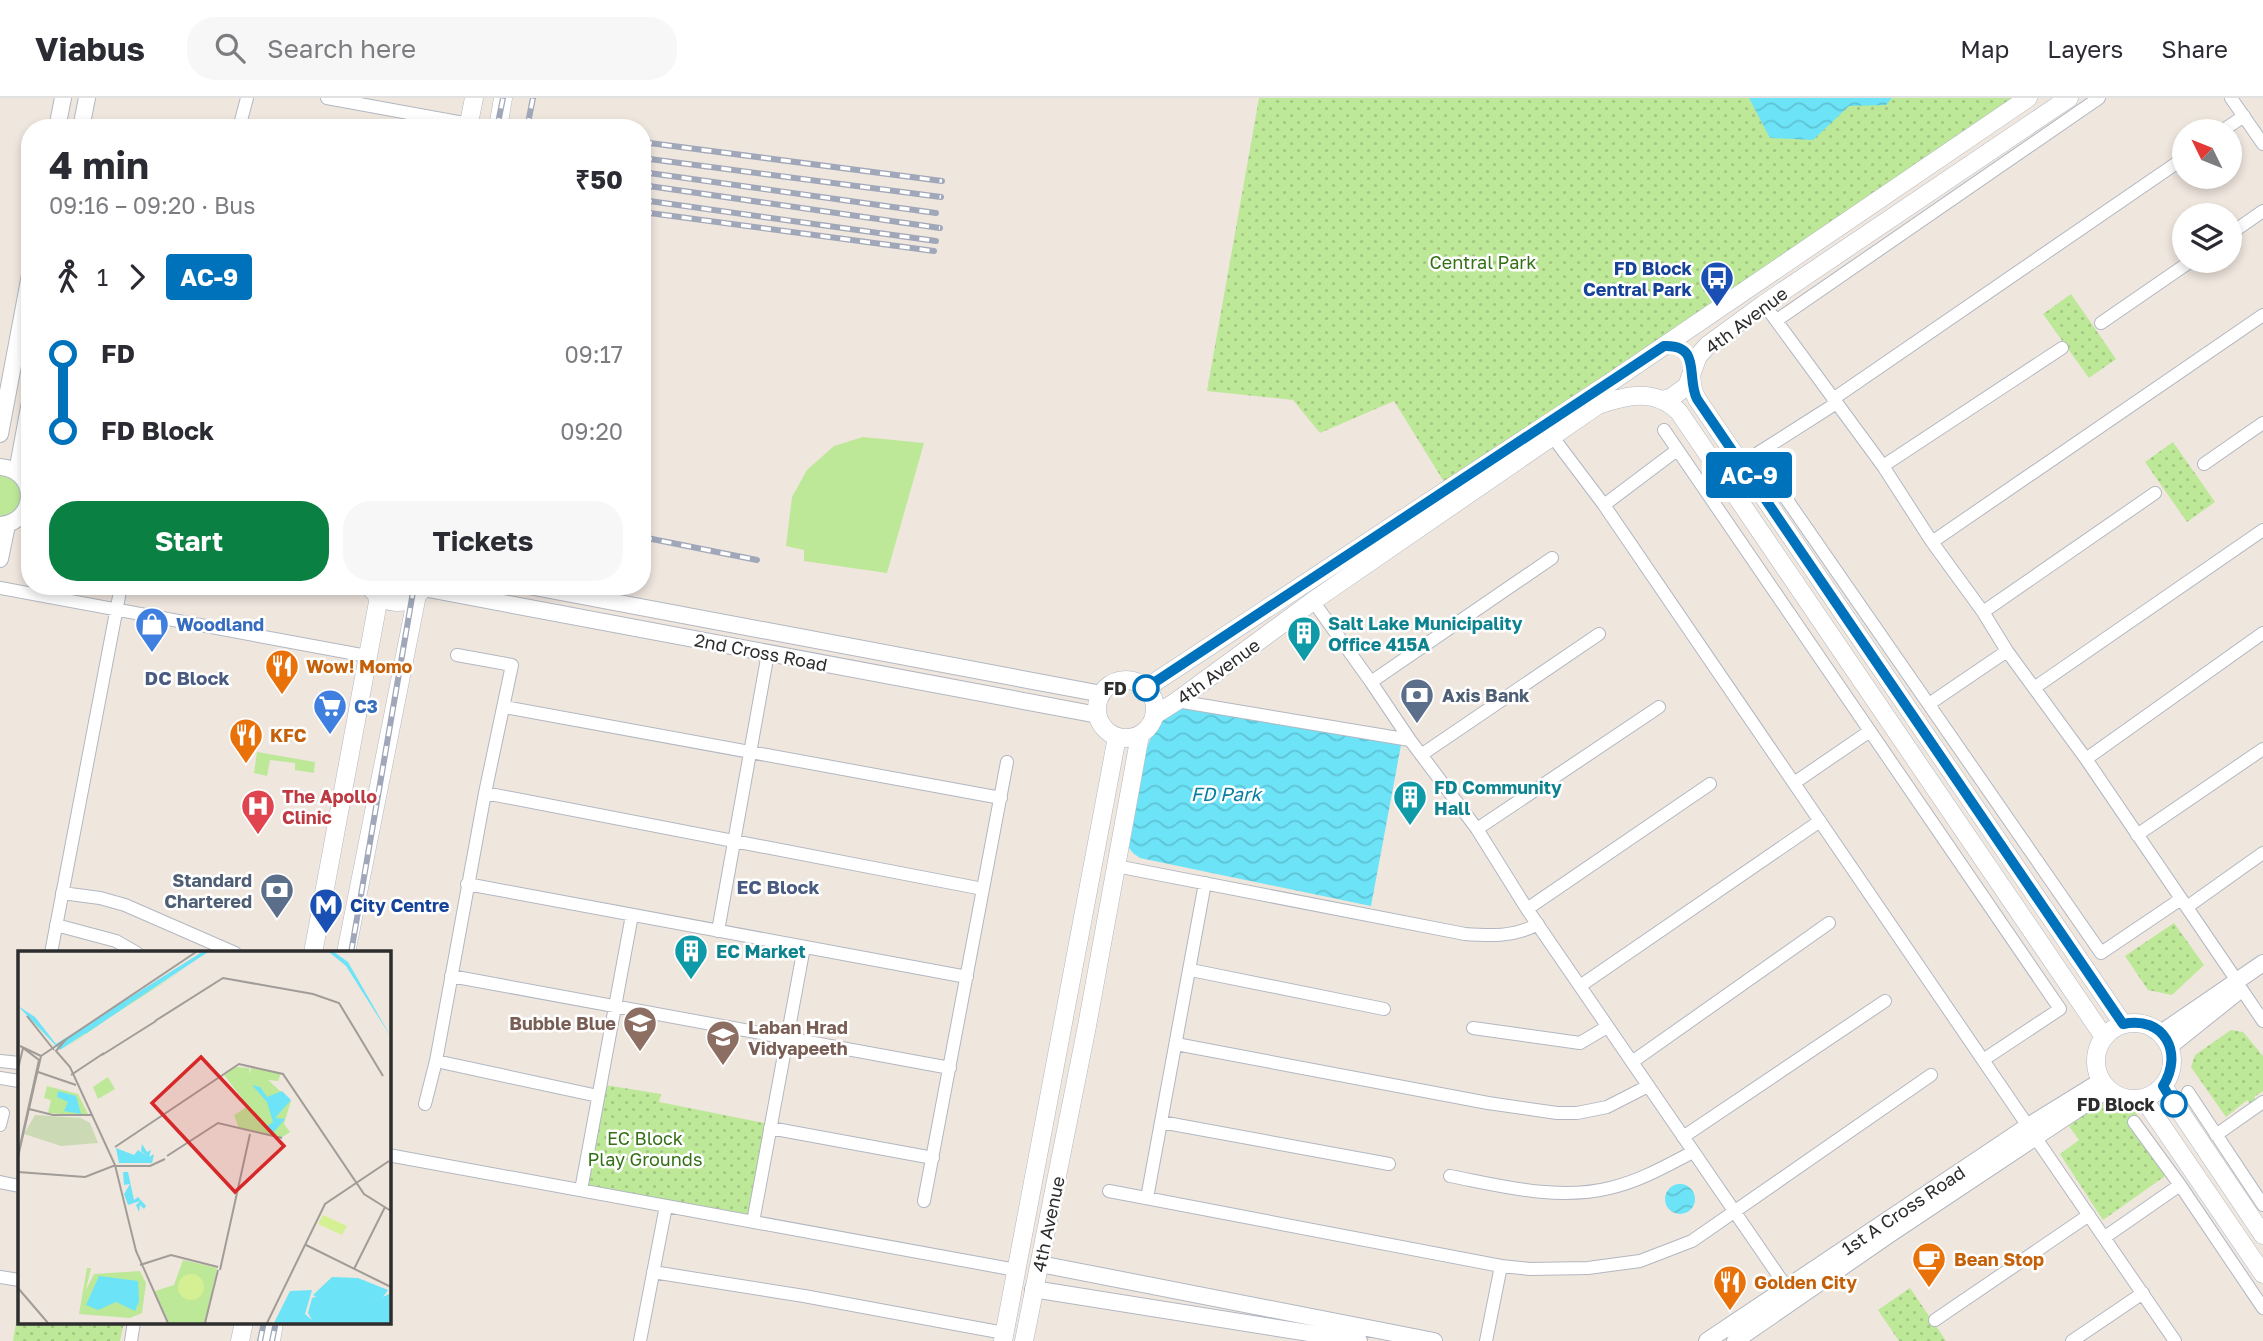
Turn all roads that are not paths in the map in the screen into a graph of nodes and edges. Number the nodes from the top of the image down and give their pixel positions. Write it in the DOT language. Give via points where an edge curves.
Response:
graph roads {
  1 [pos="63,98"];
  2 [pos="87,98"];
  3 [pos="247,98"];
  4 [pos="327,98"];
  5 [pos="474,98"];
  6 [pos="503,98"];
  7 [pos="2028,98"];
  8 [pos="2069,98"];
  9 [pos="2099,98"];
  10 [pos="2231,98"];
  11 [pos="2244,116"];
  12 [pos="59,119"];
  13 [pos="83,119"];
  14 [pos="242,119"];
  15 [pos="434,119"];
  16 [pos="470,119"];
  17 [pos="500,119"];
  18 [pos="2240,119"];
  19 [pos="2263,144"];
  20 [pos="2172,166"];
  21 [pos="2263,211"];
  22 [pos="2242,226"];
  23 [pos="2174,273"];
  24 [pos="1764,304"];
  25 [pos="2263,315"];
  26 [pos="1777,320"];
  27 [pos="21,323"];
  28 [pos="2101,323"];
  29 [pos="1664,346"];
  30 [pos="2062,348"];
  31 [pos="1640,362"];
  32 [pos="1692,374"];
  33 [pos="1655,398"];
  34 [pos="1834,402"];
  35 [pos="2263,423"];
  36 [pos="1664,430"];
  37 [pos="0,434"];
  38 [pos="1552,436"];
  39 [pos="21,450"];
  40 [pos="1677,450"];
  41 [pos="2204,464"];
  42 [pos="1883,466"];
  43 [pos="0,467"];
  44 [pos="17,472"];
  45 [pos="21,477"];
  46 [pos="2155,493"];
  47 [pos="1604,505"];
  48 [pos="21,517"];
  49 [pos="3,525"];
  50 [pos="2263,530"];
  51 [pos="1932,542"];
  52 [pos="1370,551"];
  53 [pos="1552,558"];
  54 [pos="0,559"];
  55 [pos="0,589"];
  56 [pos="21,593"];
  57 [pos="35,595"];
  58 [pos="119,595"];
  59 [pos="373,595"];
  60 [pos="379,595"];
  61 [pos="415,595"];
  62 [pos="420,595"];
  63 [pos="449,595"];
  64 [pos="577,595"];
  65 [pos="1313,601"];
  66 [pos="116,609"];
  67 [pos="1983,612"];
  68 [pos="685,615"];
  69 [pos="2263,633"];
  70 [pos="1599,634"];
  71 [pos="682,637"];
  72 [pos="2007,651"];
  73 [pos="768,653"];
  74 [pos="457,655"];
  75 [pos="367,656"];
  76 [pos="1371,682"];
  77 [pos="1146,688"];
  78 [pos="2034,688"];
  79 [pos="1102,694"];
  80 [pos="1177,701"];
  81 [pos="1929,704"];
  82 [pos="505,707"];
  83 [pos="1659,707"];
  84 [pos="1098,715"];
  85 [pos="1155,715"];
  86 [pos="1870,731"];
  87 [pos="1140,735"];
  88 [pos="1117,737"];
  89 [pos="1410,740"];
  90 [pos="2263,748"];
  91 [pos="750,752"];
  92 [pos="1421,755"];
  93 [pos="2085,759"];
  94 [pos="1007,762"];
  95 [pos="1710,783"];
  96 [pos="1794,783"];
  97 [pos="485,793"];
  98 [pos="1001,798"];
  99 [pos="1820,821"];
  100 [pos="1478,830"];
  101 [pos="2137,835"];
  102 [pos="734,842"];
  103 [pos="2263,853"];
  104 [pos="1116,866"];
  105 [pos="1205,883"];
  106 [pos="467,884"];
  107 [pos="983,889"];
  108 [pos="62,893"];
  109 [pos="2184,903"];
  110 [pos="1527,909"];
  111 [pos="632,915"];
  112 [pos="1829,923"];
  113 [pos="57,925"];
  114 [pos="1538,925"];
  115 [pos="718,931"];
  116 [pos="804,947"];
  117 [pos="51,951"];
  118 [pos="134,951"];
  119 [pos="230,951"];
  120 [pos="313,951"];
  121 [pos="346,951"];
  122 [pos="2263,963"];
  123 [pos="1191,970"];
  124 [pos="2263,975"];
  125 [pos="452,976"];
  126 [pos="967,977"];
  127 [pos="2239,985"];
  128 [pos="1580,986"];
  129 [pos="1885,1001"];
  130 [pos="615,1006"];
  131 [pos="1384,1009"];
  132 [pos="1063,1020"];
  133 [pos="2263,1021"];
  134 [pos="2123,1024"];
  135 [pos="1087,1026"];
  136 [pos="1607,1027"];
  137 [pos="1474,1028"];
  138 [pos="2104,1037"];
  139 [pos="787,1038"];
  140 [pos="2166,1040"];
  141 [pos="1176,1044"];
  142 [pos="1983,1060"];
  143 [pos="0,1061"];
  144 [pos="436,1061"];
  145 [pos="1632,1062"];
  146 [pos="18,1063"];
  147 [pos="950,1068"];
  148 [pos="1931,1075"];
  149 [pos="0,1078"];
  150 [pos="18,1081"];
  151 [pos="2105,1085"];
  152 [pos="1648,1086"];
  153 [pos="2163,1086"];
  154 [pos="2188,1093"];
  155 [pos="598,1096"];
  156 [pos="2143,1098"];
  157 [pos="2263,1102"];
  158 [pos="425,1104"];
  159 [pos="1161,1122"];
  160 [pos="2134,1122"];
  161 [pos="770,1128"];
  162 [pos="2032,1131"];
  163 [pos="2216,1135"];
  164 [pos="1683,1137"];
  165 [pos="1693,1152"];
  166 [pos="390,1155"];
  167 [pos="933,1158"];
  168 [pos="1389,1164"];
  169 [pos="1450,1176"];
  170 [pos="0,1182"];
  171 [pos="1033,1182"];
  172 [pos="1056,1184"];
  173 [pos="2180,1185"];
  174 [pos="18,1186"];
  175 [pos="581,1190"];
  176 [pos="1109,1191"];
  177 [pos="1147,1198"];
  178 [pos="925,1201"];
  179 [pos="2263,1205"];
  180 [pos="666,1206"];
  181 [pos="1735,1213"];
  182 [pos="2090,1215"];
  183 [pos="753,1222"];
  184 [pos="2263,1235"];
  185 [pos="2105,1237"];
  186 [pos="1845,1257"];
  187 [pos="1040,1264"];
  188 [pos="1501,1266"];
  189 [pos="1016,1270"];
  190 [pos="653,1272"];
  191 [pos="2263,1274"];
  192 [pos="0,1277"];
  193 [pos="18,1280"];
  194 [pos="1787,1288"];
  195 [pos="1033,1289"];
  196 [pos="2143,1293"];
  197 [pos="2263,1308"];
  198 [pos="1935,1320"];
  199 [pos="1331,1328"];
  200 [pos="1004,1337"];
  201 [pos="640,1341"];
  202 [pos="1024,1341"];
  203 [pos="1359,1341"];
  204 [pos="1434,1341"];
  205 [pos="1486,1341"];
  206 [pos="1707,1341"];
  207 [pos="1735,1341"];
  208 [pos="2072,1341"];
  209 [pos="2175,1341"];
  1 -- 12 [label="street"];
  2 -- 13 [label="street"];
  3 -- 14 [label="street"];
  4 -- 15 [label="street"];
  5 -- 16 [label="main road"];
  6 -- 17 [label="main road"];
  7 -- 29 [label="main road, 4th Avenue"];
  8 -- 24 [label="main road, 4th Avenue"];
  9 -- 26 [label="street"];
  10 -- 11 [label="street"];
  11 -- 18 [label="street"];
  11 -- 19 [label="street"];
  20 -- 34 [label="street"];
  21 -- 22 [label="street"];
  23 -- 28 [label="street"];
  24 -- 26 [label="street"];
  24 -- 32 [label="main road, 4th Avenue" via="1708,345"];
  25 -- 51 [label="street"];
  26 -- 34 [label="street"];
  27 -- 37 [label="street"];
  29 -- 31 [label="main road, 4th Avenue"];
  29 -- 32 [label="main road" via="1681,349 1692,361"];
  30 -- 42 [label="street"];
  31 -- 33 [label="main road" via="1635,381 1639,390"];
  31 -- 52 [label="main road, 4th Avenue"];
  32 -- 33 [label="main road, 4th Avenue" via="1681,391"];
  32 -- 134 [label="main road" via="1697,399"];
  33 -- 38 [label="main road, 4th Avenue" via="1625,396 1598,405"];
  33 -- 138 [label="main road" via="1679,412"];
  34 -- 42 [label="street"];
  34 -- 81 [label="street" via="1758,457"];
  35 -- 41 [label="street"];
  36 -- 40 [label="street"];
  38 -- 47 [label="street"];
  38 -- 52 [label="main road, 4th Avenue"];
  39 -- 44 [label="street"];
  40 -- 47 [label="street"];
  40 -- 86 [label="street"];
  42 -- 51 [label="street"];
  43 -- 44 [label="street"];
  44 -- 45 [label="street"];
  46 -- 67 [label="street"];
  47 -- 96 [label="street"];
  48 -- 49 [label="street"];
  49 -- 54 [label="street"];
  50 -- 78 [label="street"];
  51 -- 67 [label="street"];
  52 -- 65 [label="main road, 4th Avenue"];
  52 -- 77 [label="main road, 4th Avenue"];
  53 -- 76 [label="street"];
  55 -- 56 [label="street"];
  57 -- 66 [label="street"];
  58 -- 66 [label="street"];
  59 -- 75 [label="main road"];
  60 -- 61 [label="main road" via="391,603 406,602"];
  62 -- 121 [label="main road"];
  63 -- 71 [label="street, 2nd Cross Road"];
  64 -- 68 [label="street, 2nd Cross Road"];
  65 -- 76 [label="street"];
  65 -- 80 [label="main road, 4th Avenue"];
  66 -- 75 [label="street"];
  66 -- 108 [label="street"];
  67 -- 72 [label="street"];
  68 -- 71 [label="street"];
  68 -- 79 [label="street, 2nd Cross Road"];
  69 -- 93 [label="street"];
  70 -- 92 [label="street"];
  71 -- 73 [label="street, 2nd Cross Road"];
  72 -- 78 [label="street"];
  72 -- 81 [label="street"];
  73 -- 84 [label="street, 2nd Cross Road"];
  73 -- 91 [label="street"];
  74 -- 82 [label="street" via="512,665"];
  75 -- 120 [label="main road"];
  76 -- 89 [label="street"];
  77 -- 79 [label="main road" via="1124,680"];
  77 -- 85 [label="main road"];
  78 -- 93 [label="street"];
  79 -- 84 [label="main road"];
  80 -- 85 [label="main road, 4th Avenue"];
  80 -- 89 [label="street"];
  81 -- 109 [label="street" via="2101,953"];
  82 -- 91 [label="street"];
  82 -- 97 [label="street"];
  83 -- 100 [label="street"];
  84 -- 88 [label="main road" via="1100,723"];
  85 -- 87 [label="main road"];
  86 -- 96 [label="street"];
  86 -- 142 [label="street" via="2060,1009"];
  87 -- 88 [label="main road"];
  87 -- 104 [label="main road, 4th Avenue"];
  88 -- 132 [label="main road, 4th Avenue"];
  89 -- 92 [label="street"];
  90 -- 101 [label="street"];
  91 -- 98 [label="street"];
  91 -- 102 [label="street"];
  92 -- 100 [label="street"];
  93 -- 101 [label="street"];
  94 -- 98 [label="street"];
  95 -- 110 [label="street"];
  96 -- 99 [label="street"];
  97 -- 102 [label="street"];
  97 -- 106 [label="street"];
  98 -- 107 [label="street"];
  99 -- 128 [label="street"];
  99 -- 142 [label="street"];
  100 -- 110 [label="street"];
  101 -- 109 [label="street"];
  102 -- 107 [label="street"];
  102 -- 115 [label="street"];
  103 -- 109 [label="street"];
  104 -- 105 [label="street"];
  104 -- 135 [label="main road, 4th Avenue"];
  105 -- 114 [label="street" via="1465,934 1500,936"];
  105 -- 123 [label="street"];
  106 -- 111 [label="street"];
  106 -- 125 [label="street"];
  107 -- 126 [label="street"];
  108 -- 113 [label="street"];
  108 -- 119 [label="street" via="125,905"];
  109 -- 127 [label="street"];
  110 -- 114 [label="street"];
  111 -- 115 [label="street"];
  111 -- 130 [label="street"];
  112 -- 145 [label="street"];
  113 -- 117 [label="street"];
  113 -- 118 [label="street" via="116,941"];
  114 -- 128 [label="street"];
  115 -- 116 [label="street"];
  116 -- 126 [label="street"];
  116 -- 139 [label="street"];
  122 -- 127 [label="street"];
  123 -- 131 [label="street"];
  123 -- 141 [label="street"];
  124 -- 127 [label="street"];
  125 -- 130 [label="street"];
  125 -- 144 [label="street"];
  126 -- 147 [label="street"];
  127 -- 133 [label="street"];
  127 -- 140 [label="street"];
  128 -- 136 [label="street"];
  129 -- 164 [label="street"];
  130 -- 139 [label="street"];
  130 -- 155 [label="street"];
  132 -- 135 [label="main road"];
  132 -- 171 [label="main road, 4th Avenue"];
  134 -- 138 [label="main road"];
  134 -- 140 [label="main road" via="2143,1023"];
  135 -- 172 [label="main road, 4th Avenue"];
  136 -- 137 [label="street" via="1580,1042"];
  136 -- 145 [label="street"];
  138 -- 151 [label="main road" via="2096,1057"];
  139 -- 147 [label="street"];
  139 -- 161 [label="street"];
  140 -- 153 [label="main road" via="2173,1063"];
  141 -- 152 [label="street" via="1557,1113 1607,1107"];
  141 -- 159 [label="street"];
  142 -- 162 [label="street"];
  143 -- 146 [label="street"];
  144 -- 155 [label="street"];
  144 -- 158 [label="street"];
  145 -- 152 [label="street"];
  147 -- 167 [label="street"];
  148 -- 181 [label="street"];
  149 -- 150 [label="street"];
  151 -- 156 [label="main road" via="2117,1095"];
  151 -- 162 [label="street, 1st A Cross Road"];
  152 -- 164 [label="street"];
  153 -- 156 [label="main road"];
  153 -- 184 [label="main road"];
  154 -- 163 [label="street"];
  155 -- 175 [label="street"];
  156 -- 191 [label="main road"];
  157 -- 163 [label="street"];
  159 -- 168 [label="street"];
  159 -- 177 [label="street"];
  160 -- 173 [label="street"];
  161 -- 167 [label="street"];
  161 -- 183 [label="street"];
  162 -- 182 [label="street"];
  162 -- 186 [label="street, 1st A Cross Road"];
  163 -- 179 [label="street"];
  164 -- 165 [label="street"];
  165 -- 169 [label="street" via="1644,1177 1576,1193"];
  165 -- 181 [label="street"];
  166 -- 175 [label="street"];
  167 -- 178 [label="street"];
  170 -- 174 [label="street"];
  171 -- 172 [label="main road"];
  171 -- 189 [label="main road, 4th Avenue"];
  172 -- 187 [label="main road, 4th Avenue"];
  173 -- 185 [label="street"];
  173 -- 197 [label="street"];
  175 -- 180 [label="street"];
  176 -- 177 [label="street"];
  177 -- 188 [label="street"];
  180 -- 183 [label="street"];
  180 -- 190 [label="street"];
  181 -- 188 [label="street" via="1692,1241 1640,1261 1558,1270"];
  181 -- 194 [label="street"];
  182 -- 185 [label="street"];
  182 -- 198 [label="street"];
  183 -- 189 [label="street"];
  185 -- 196 [label="street"];
  186 -- 194 [label="street, 1st A Cross Road"];
  186 -- 207 [label="street, 1st A Cross Road"];
  187 -- 195 [label="main road, 4th Avenue"];
  187 -- 199 [label="street"];
  188 -- 205 [label="street"];
  189 -- 200 [label="main road, 4th Avenue"];
  190 -- 200 [label="street"];
  190 -- 201 [label="street"];
  192 -- 193 [label="street"];
  194 -- 206 [label="street, 1st A Cross Road"];
  195 -- 199 [label="street"];
  195 -- 202 [label="main road, 4th Avenue"];
  196 -- 208 [label="street"];
  196 -- 209 [label="street"];
  199 -- 203 [label="street"];
  199 -- 204 [label="street"];
}
